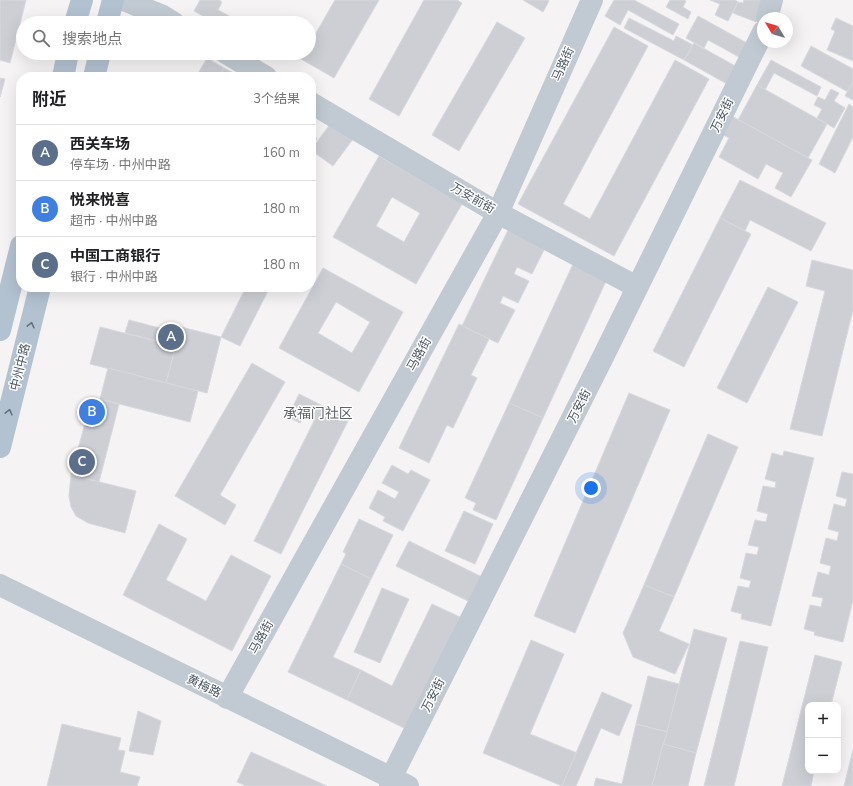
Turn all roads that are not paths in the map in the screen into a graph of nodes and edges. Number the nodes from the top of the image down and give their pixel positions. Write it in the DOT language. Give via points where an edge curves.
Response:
graph roads {
  1 [pos="82,0"];
  2 [pos="113,0"];
  3 [pos="124,0"];
  4 [pos="592,0"];
  5 [pos="772,0"];
  6 [pos="769,12"];
  7 [pos="77,16"];
  8 [pos="109,16"];
  9 [pos="163,16"];
  10 [pos="757,44"];
  11 [pos="67,60"];
  12 [pos="98,60"];
  13 [pos="238,60"];
  14 [pos="64,72"];
  15 [pos="95,72"];
  16 [pos="258,72"];
  17 [pos="316,106"];
  18 [pos="498,213"];
  19 [pos="16,266"];
  20 [pos="638,287"];
  21 [pos="39,292"];
  22 [pos="0,330"];
  23 [pos="0,447"];
  24 [pos="0,585"];
  25 [pos="227,698"];
  26 [pos="396,783"];
  1 -- 7 [label="main road"];
  2 -- 8 [label="main road"];
  3 -- 9 [label="street"];
  4 -- 18 [label="street, 马路街"];
  5 -- 6 [label="street"];
  10 -- 20 [label="street, 万安街"];
  11 -- 14 [label="main road"];
  12 -- 15 [label="main road"];
  13 -- 16 [label="street"];
  17 -- 18 [label="street, 万安前街"];
  18 -- 20 [label="street, 万安前街"];
  18 -- 25 [label="street, 马路街"];
  19 -- 22 [label="main road"];
  20 -- 26 [label="street, 万安街"];
  23 -- 21 [label="main road, 中州中路, one-way"];
  24 -- 25 [label="street, 黄梅路"];
  25 -- 26 [label="street, 黄梅路"];
}
